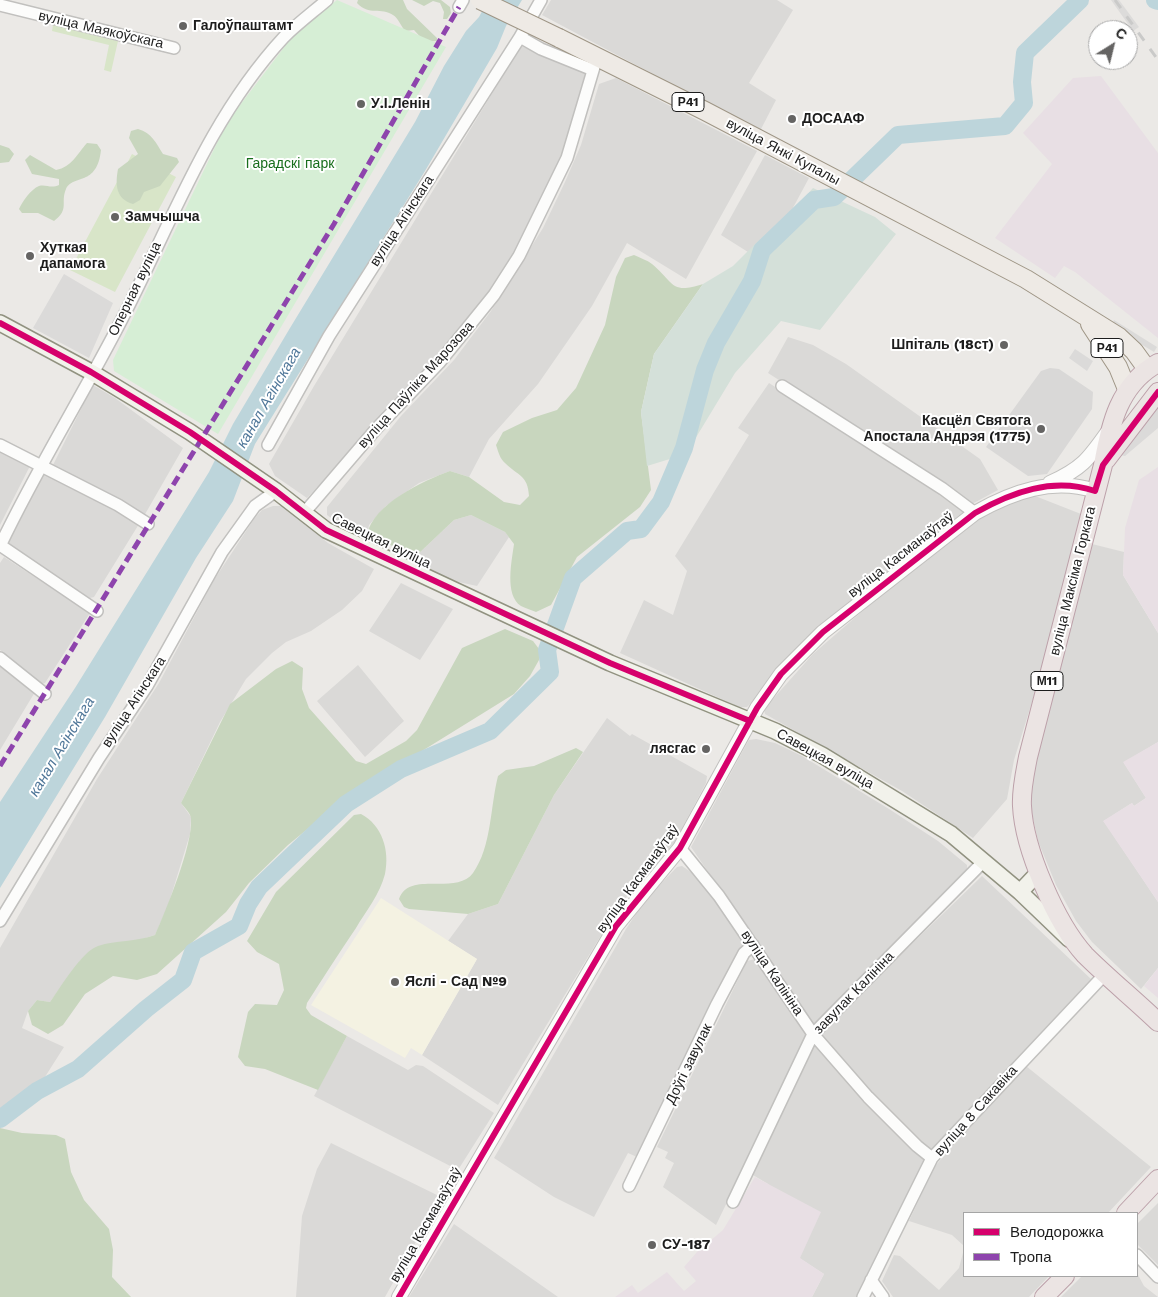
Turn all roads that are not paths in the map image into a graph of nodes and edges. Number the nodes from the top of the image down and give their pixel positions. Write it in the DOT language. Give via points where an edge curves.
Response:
graph roads {
  1 [pos="327,0"];
  2 [pos="480,0"];
  3 [pos="541,0"];
  4 [pos="0,5"];
  5 [pos="520,37"];
  6 [pos="174,48"];
  7 [pos="595,64"];
  8 [pos="1080,312"];
  9 [pos="0,323"];
  10 [pos="1154,363"];
  11 [pos="92,372"];
  12 [pos="1158,383"];
  13 [pos="782,386"];
  14 [pos="1127,389"];
  15 [pos="1155,397"];
  16 [pos="1109,430"];
  17 [pos="0,445"];
  18 [pos="268,445"];
  19 [pos="1102,465"];
  20 [pos="42,466"];
  21 [pos="1042,486"];
  22 [pos="271,488"];
  23 [pos="1095,491"];
  24 [pos="304,513"];
  25 [pos="975,513"];
  26 [pos="148,524"];
  27 [pos="0,545"];
  28 [pos="97,611"];
  29 [pos="0,658"];
  30 [pos="45,694"];
  31 [pos="750,721"];
  32 [pos="680,848"];
  33 [pos="984,861"];
  34 [pos="1038,872"];
  35 [pos="1020,892"];
  36 [pos="0,921"];
  37 [pos="753,945"];
  38 [pos="1084,954"];
  39 [pos="1106,973"];
  40 [pos="1158,1022"];
  41 [pos="813,1034"];
  42 [pos="932,1158"];
  43 [pos="1158,1179"];
  44 [pos="629,1186"];
  45 [pos="733,1202"];
  46 [pos="1127,1212"];
  47 [pos="1138,1256"];
  48 [pos="1064,1277"];
  49 [pos="1158,1277"];
  50 [pos="871,1280"];
  51 [pos="399,1297"];
  52 [pos="863,1297"];
  53 [pos="884,1297"];
  54 [pos="1044,1297"];
  1 -- 11 [label="street, Оперная вуліца" via="285,37 221,122 183,189 122,319"];
  2 -- 7 [label="main road, вуліца Янкі Купалы / Р41, bridge" via="558,38"];
  3 -- 5 [label="street, вуліца Агінскага"];
  4 -- 6 [label="street, вуліца Маякоўскага"];
  5 -- 7 [label="street" via="541,48"];
  5 -- 18 [label="street, вуліца Агінскага" via="329,336"];
  7 -- 8 [label="main road, вуліца Янкі Купалы / Р41" via="705,110 1026,278"];
  7 -- 24 [label="street, вуліца Паўліка Марозова" via="567,158 519,256 494,295 439,363 376,429"];
  8 -- 10 [label="main road, вуліца Янкі Купалы / Р41"];
  8 -- 14 [label="main road, вуліца Янкі Купалы / Р41" via="1101,338"];
  9 -- 11 [label="main road, Савецкая вуліца"];
  10 -- 12 [label="highway"];
  10 -- 14 [label="highway, М11"];
  11 -- 20 [label="street, Оперная вуліца"];
  11 -- 22 [label="main road, Савецкая вуліца" via="190,432"];
  13 -- 25 [label="street"];
  14 -- 15 [label="highway, М11" via="1141,404"];
  14 -- 16 [label="highway, вуліца Максіма Горкага / М11"];
  15 -- 19 [label="highway, вуліца Максіма Горкага / М11"];
  16 -- 19 [label="highway, вуліца Максіма Горкага / М11"];
  16 -- 21 [label="street" via="1075,472"];
  17 -- 20 [label="street"];
  19 -- 23 [label="highway, вуліца Максіма Горкага / М11"];
  20 -- 26 [label="street"];
  20 -- 27 [label="street, Оперная вуліца"];
  21 -- 23 [label="street, вуліца Касманаўтаў" via="1073,485"];
  21 -- 25 [label="street, вуліца Касманаўтаў" via="1002,498"];
  22 -- 24 [label="main road, Савецкая вуліца"];
  22 -- 36 [label="street, вуліца Агінскага" via="222,552 147,686 99,758"];
  23 -- 34 [label="highway, вуліца Максіма Горкага / М11" via="1025,776 1024,822"];
  24 -- 31 [label="main road, Савецкая вуліца" via="331,532 470,598 610,663"];
  25 -- 31 [label="street, вуліца Касманаўтаў" via="823,632 781,674"];
  27 -- 28 [label="street"];
  29 -- 30 [label="street"];
  31 -- 32 [label="street, вуліца Касманаўтаў"];
  31 -- 33 [label="main road, Савецкая вуліца" via="794,740 871,784 951,834"];
  32 -- 37 [label="street, вуліца Калініна"];
  32 -- 51 [label="street, вуліца Касманаўтаў" via="616,926"];
  33 -- 35 [label="main road, Савецкая вуліца"];
  33 -- 41 [label="street, завулак Калініна"];
  34 -- 35 [label="main road"];
  34 -- 38 [label="highway, вуліца Максіма Горкага / М11" via="1062,920"];
  35 -- 38 [label="main road, Савецкая вуліца"];
  37 -- 41 [label="street, вуліца Калініна"];
  37 -- 44 [label="street, Доўгі завулак" via="744,953 717,1004"];
  38 -- 39 [label="highway, Савецкая вуліца / М11"];
  39 -- 40 [label="highway, Савецкая вуліца / М11"];
  39 -- 42 [label="street, вуліца 8 Сакавіка"];
  41 -- 42 [label="street, вуліца Калініна" via="868,1096"];
  41 -- 45 [label="street, завулак Калініна"];
  42 -- 50 [label="street, вуліца 8 Сакавіка"];
  43 -- 46 [label="highway"];
  47 -- 49 [label="street"];
  48 -- 54 [label="highway"];
  50 -- 52 [label="street, вуліца 8 Сакавіка"];
  50 -- 53 [label="street"];
}
